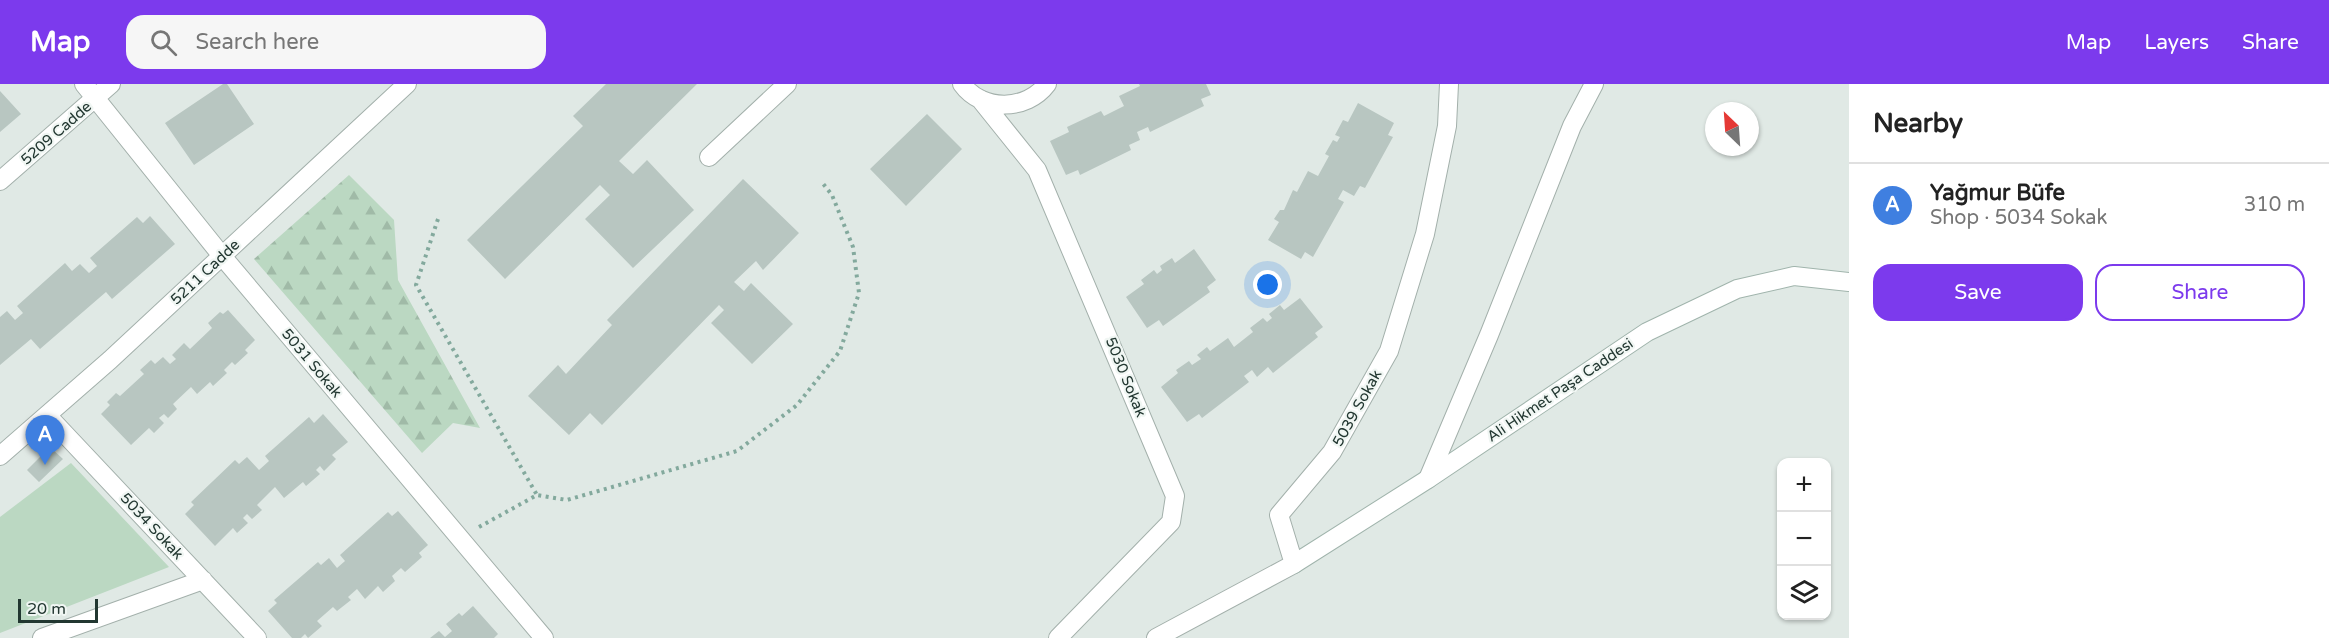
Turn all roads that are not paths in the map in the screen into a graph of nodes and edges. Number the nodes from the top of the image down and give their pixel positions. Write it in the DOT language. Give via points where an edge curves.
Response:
graph roads {
  1 [pos="111,84"];
  2 [pos="407,84"];
  3 [pos="787,84"];
  4 [pos="962,84"];
  5 [pos="1449,84"];
  6 [pos="1594,84"];
  7 [pos="1048,86"];
  8 [pos="91,91"];
  9 [pos="980,99"];
  10 [pos="708,157"];
  11 [pos="0,181"];
  12 [pos="222,256"];
  13 [pos="1849,282"];
  14 [pos="47,415"];
  15 [pos="0,456"];
  16 [pos="1428,479"];
  17 [pos="1294,564"];
  18 [pos="203,580"];
  19 [pos="42,638"];
  20 [pos="257,638"];
  21 [pos="544,638"];
  22 [pos="1058,638"];
  23 [pos="1156,638"];
  1 -- 8 [label="street, 5209 Cadde"];
  2 -- 12 [label="street, 5211 Cadde"];
  3 -- 10 [label="street"];
  4 -- 9 [label="street, 5030 Sokak"];
  5 -- 17 [label="street, 5039 Sokak" via="1447,126 1425,234 1389,351 1332,452 1279,515"];
  6 -- 16 [label="street" via="1572,126"];
  7 -- 9 [label="street" via="1013,105 996,105"];
  8 -- 11 [label="street, 5209 Cadde"];
  8 -- 12 [label="street, 5031 Sokak"];
  9 -- 22 [label="street, 5030 Sokak" via="1037,170 1174,496 1171,522"];
  12 -- 14 [label="street, 5211 Cadde"];
  12 -- 21 [label="street, 5031 Sokak"];
  13 -- 16 [label="street, Ali Hikmet Paşa Caddesi" via="1794,276 1737,289 1647,332"];
  14 -- 15 [label="street, 5211 Cadde"];
  14 -- 18 [label="street, 5034 Sokak"];
  16 -- 17 [label="street, Ali Hikmet Paşa Caddesi"];
  17 -- 23 [label="street"];
  18 -- 19 [label="street"];
  18 -- 20 [label="street, 5034 Sokak"];
}
